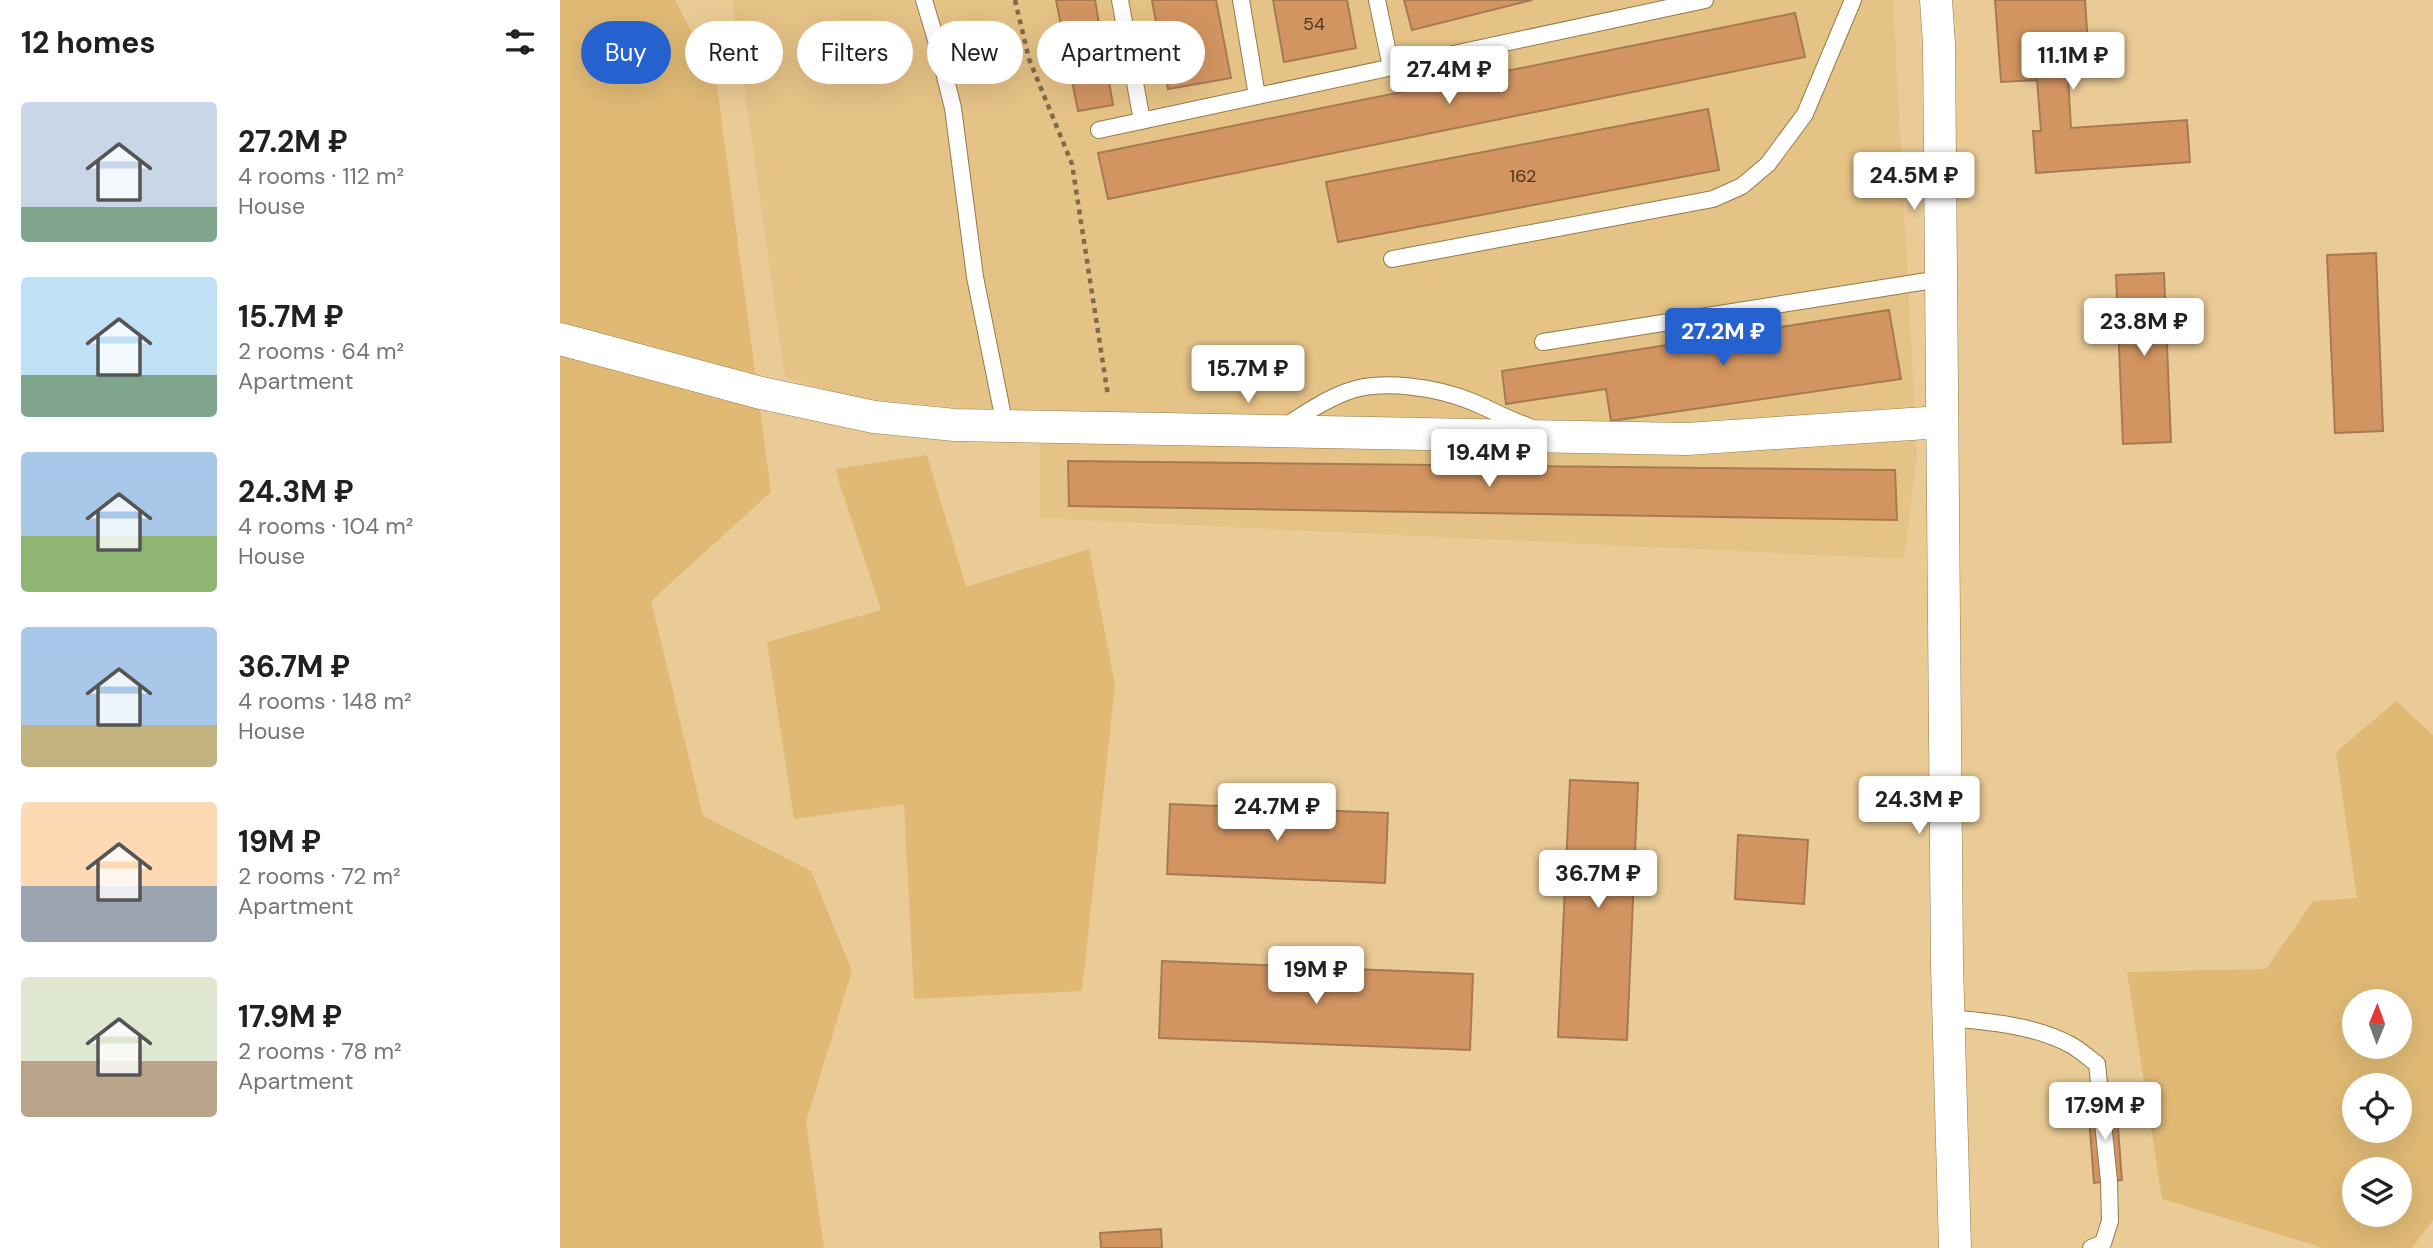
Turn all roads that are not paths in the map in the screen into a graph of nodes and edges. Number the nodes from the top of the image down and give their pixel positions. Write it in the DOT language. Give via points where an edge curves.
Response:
graph roads {
  1 [pos="924,0"];
  2 [pos="1120,0"];
  3 [pos="1241,0"];
  4 [pos="1377,0"];
  5 [pos="1705,0"];
  6 [pos="1853,0"];
  7 [pos="1936,0"];
  8 [pos="1391,67"];
  9 [pos="1257,96"];
  10 [pos="1142,121"];
  11 [pos="1099,130"];
  12 [pos="1392,258"];
  13 [pos="1940,279"];
  14 [pos="560,339"];
  15 [pos="1543,342"];
  16 [pos="1941,422"];
  17 [pos="1005,426"];
  18 [pos="1276,432"];
  19 [pos="1592,437"];
  20 [pos="1949,1018"];
  21 [pos="1955,1248"];
  22 [pos="2091,1248"];
  1 -- 17 [label="lane" via="953,108 975,277"];
  2 -- 10 [label="lane"];
  3 -- 9 [label="lane"];
  4 -- 8 [label="lane"];
  5 -- 8 [label="lane"];
  6 -- 12 [label="lane" via="1805,114 1768,164 1742,186 1713,199"];
  7 -- 13 [label="street"];
  8 -- 9 [label="lane"];
  9 -- 10 [label="lane"];
  10 -- 11 [label="lane"];
  13 -- 15 [label="lane"];
  13 -- 16 [label="street"];
  14 -- 17 [label="street" via="761,393 874,417"];
  16 -- 19 [label="street" via="1687,439"];
  16 -- 20 [label="street"];
  17 -- 18 [label="street"];
  18 -- 19 [label="street"];
  18 -- 19 [label="lane" via="1348,391 1381,386 1429,388 1538,429"];
  20 -- 21 [label="street"];
  20 -- 22 [label="lane" via="2032,1030 2071,1045 2098,1064 2110,1221 2103,1243"];
}
